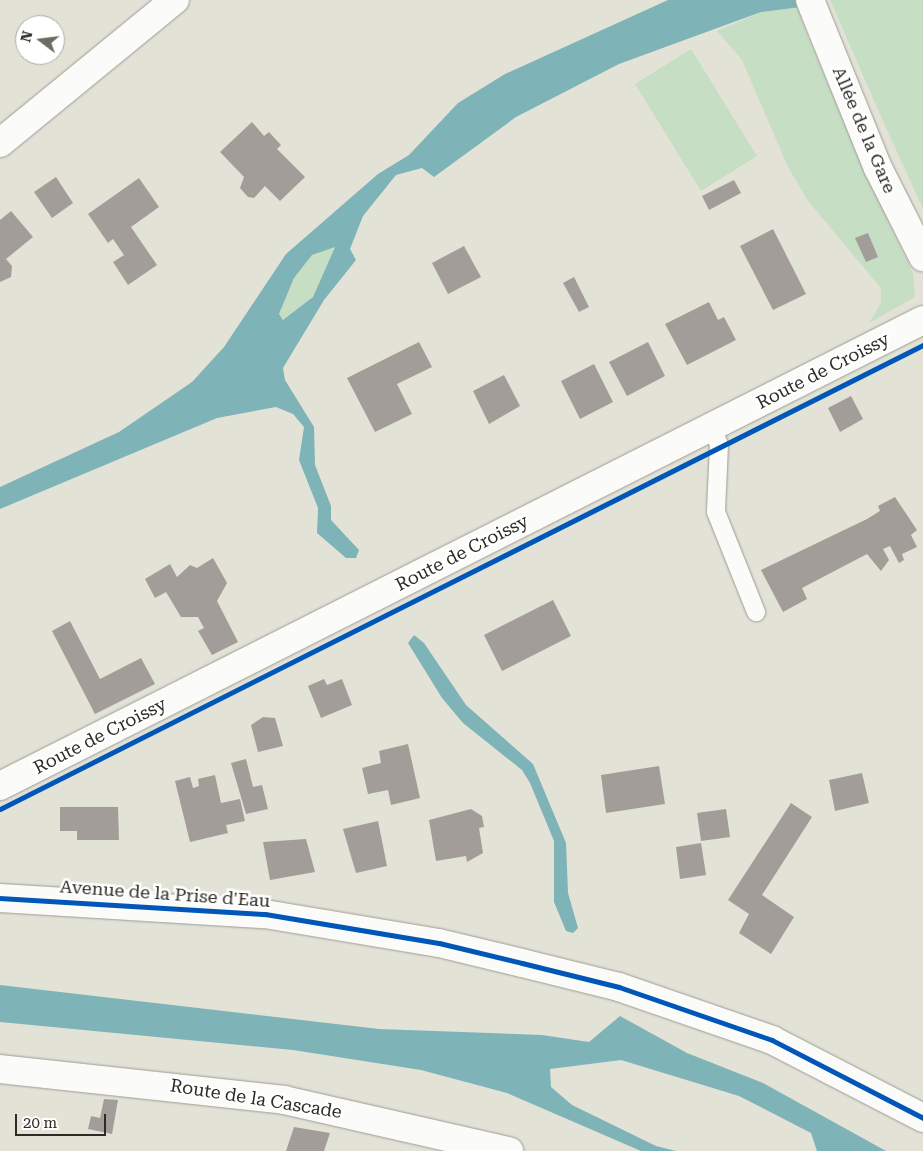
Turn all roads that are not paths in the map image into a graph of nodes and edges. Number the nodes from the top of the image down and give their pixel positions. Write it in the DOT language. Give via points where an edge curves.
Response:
graph roads {
  1 [pos="175,0"];
  2 [pos="810,0"];
  3 [pos="0,144"];
  4 [pos="923,257"];
  5 [pos="923,320"];
  6 [pos="712,426"];
  7 [pos="756,612"];
  8 [pos="0,786"];
  9 [pos="0,898"];
  10 [pos="0,1069"];
  11 [pos="923,1118"];
  12 [pos="443,1143"];
  13 [pos="509,1151"];
  1 -- 3 [label="street"];
  2 -- 4 [label="street, Allée de la Gare" via="878,168"];
  5 -- 6 [label="street, Route de Croissy"];
  6 -- 7 [label="lane" via="719,445 716,512"];
  6 -- 8 [label="street, Route de Croissy"];
  9 -- 11 [label="street, Avenue de la Prise d'Eau" via="265,914 439,943 619,987 753,1033"];
  10 -- 12 [label="street, Route de la Cascade" via="284,1100"];
  12 -- 13 [label="street, Route de la Cascade"];
}
